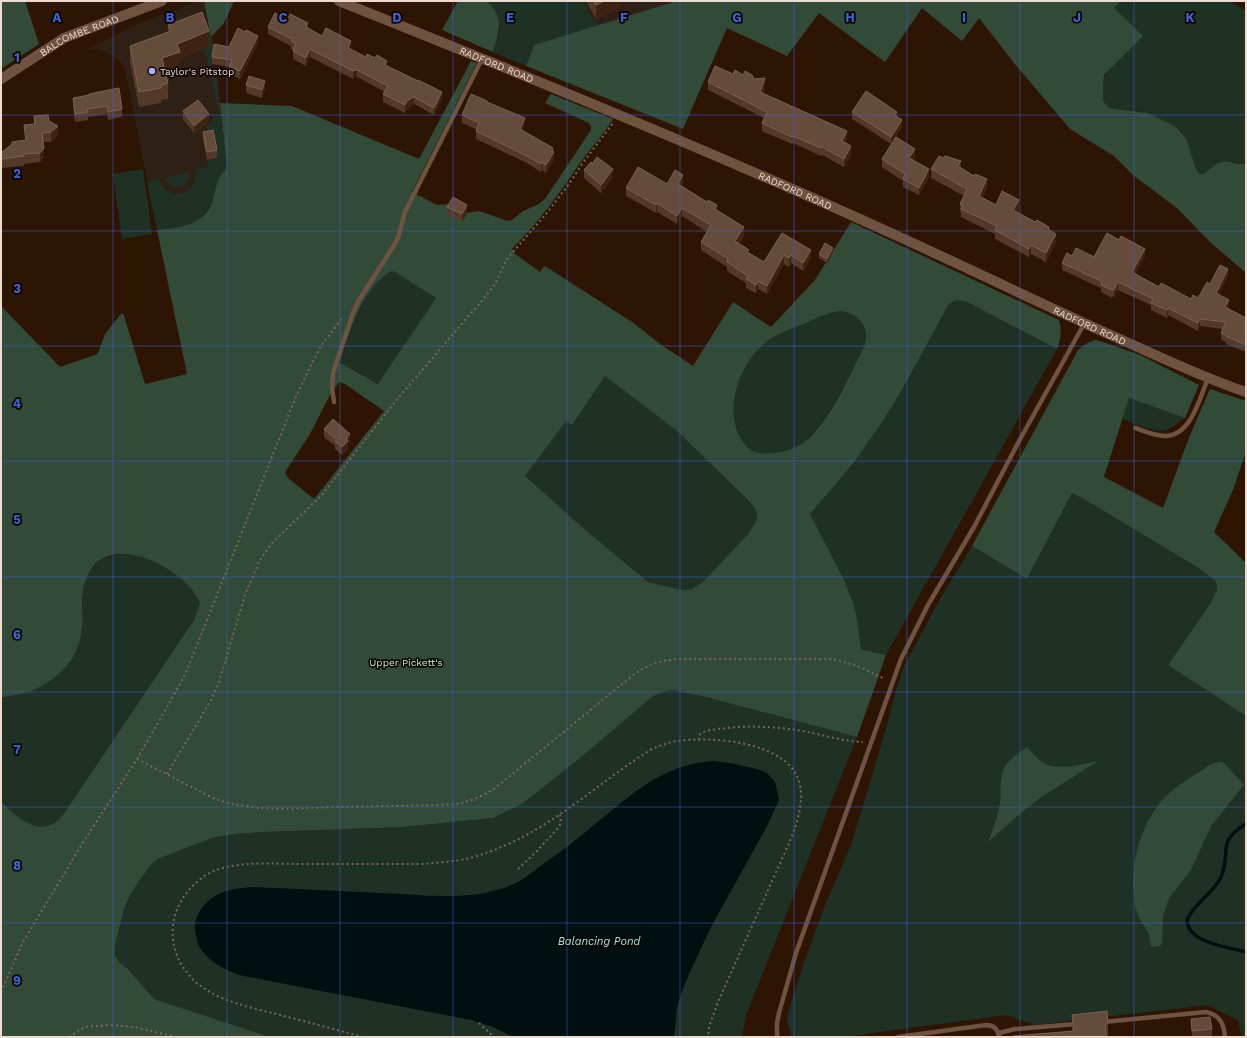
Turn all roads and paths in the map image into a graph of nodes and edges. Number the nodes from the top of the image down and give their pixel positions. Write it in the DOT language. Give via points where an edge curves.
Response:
graph roads {
  1 [pos="162,1"];
  2 [pos="340,1"];
  3 [pos="483,58"];
  4 [pos="1,80"];
  5 [pos="619,116"];
  6 [pos="345,314"];
  7 [pos="1084,324"];
  8 [pos="1208,378"];
  9 [pos="1246,392"];
  10 [pos="334,402"];
  11 [pos="1135,428"];
  12 [pos="892,682"];
  13 [pos="699,740"];
  14 [pos="870,743"];
  15 [pos="137,759"];
  16 [pos="167,774"];
  17 [pos="560,815"];
  18 [pos="518,869"];
  19 [pos="1,992"];
  20 [pos="1097,1022"];
  21 [pos="479,1023"];
  22 [pos="1082,1024"];
  23 [pos="999,1035"];
  24 [pos="69,1037"];
  25 [pos="177,1037"];
  26 [pos="363,1037"];
  27 [pos="494,1037"];
  28 [pos="708,1037"];
  29 [pos="776,1037"];
  30 [pos="898,1037"];
  31 [pos="1224,1037"];
  1 -- 4 [label="street, BALCOMBE ROAD" via="64,38"];
  2 -- 3 [label="street, RADFORD ROAD"];
  3 -- 5 [label="street, RADFORD ROAD"];
  3 -- 10 [label="lane" via="405,212 393,248 356,305 333,370"];
  5 -- 7 [label="street, RADFORD ROAD" via="838,209"];
  5 -- 16 [label="path" via="546,214 506,260 495,284 468,318 399,397 320,496 266,549 253,572 218,685"];
  6 -- 15 [label="path" via="321,346 308,369 195,650 169,704"];
  7 -- 8 [label="street, RADFORD ROAD"];
  7 -- 12 [label="lane" via="974,527 928,605 900,659"];
  8 -- 9 [label="street, RADFORD ROAD"];
  8 -- 11 [label="lane" via="1192,418 1179,432 1162,436"];
  12 -- 14 [label="lane"];
  12 -- 16 [label="path" via="858,666 832,659 679,659 658,662 648,665 632,676 495,788 470,802 457,804 250,807 213,798"];
  13 -- 14 [label="path" via="700,734 707,731 762,726"];
  13 -- 17 [label="path" via="671,742 650,750"];
  13 -- 28 [label="path" via="735,742 766,751 781,759 792,770 801,790 793,833 718,1002"];
  14 -- 29 [label="lane" via="796,953 777,1023"];
  15 -- 16 [label="path"];
  15 -- 19 [label="path" via="23,942"];
  17 -- 18 [label="path" via="559,827"];
  17 -- 26 [label="path" via="512,842 461,860 424,864 233,866 208,874 190,888 175,915 173,939 182,966 195,981 218,996 246,1006"];
  20 -- 31 [label="lane" via="1206,1012 1214,1014 1223,1024"];
  21 -- 27 [label="path"];
  22 -- 23 [label="lane" via="1015,1029"];
  23 -- 30 [label="lane" via="993,1026 986,1025"];
  24 -- 25 [label="path" via="84,1027 109,1025 134,1027"];
}
